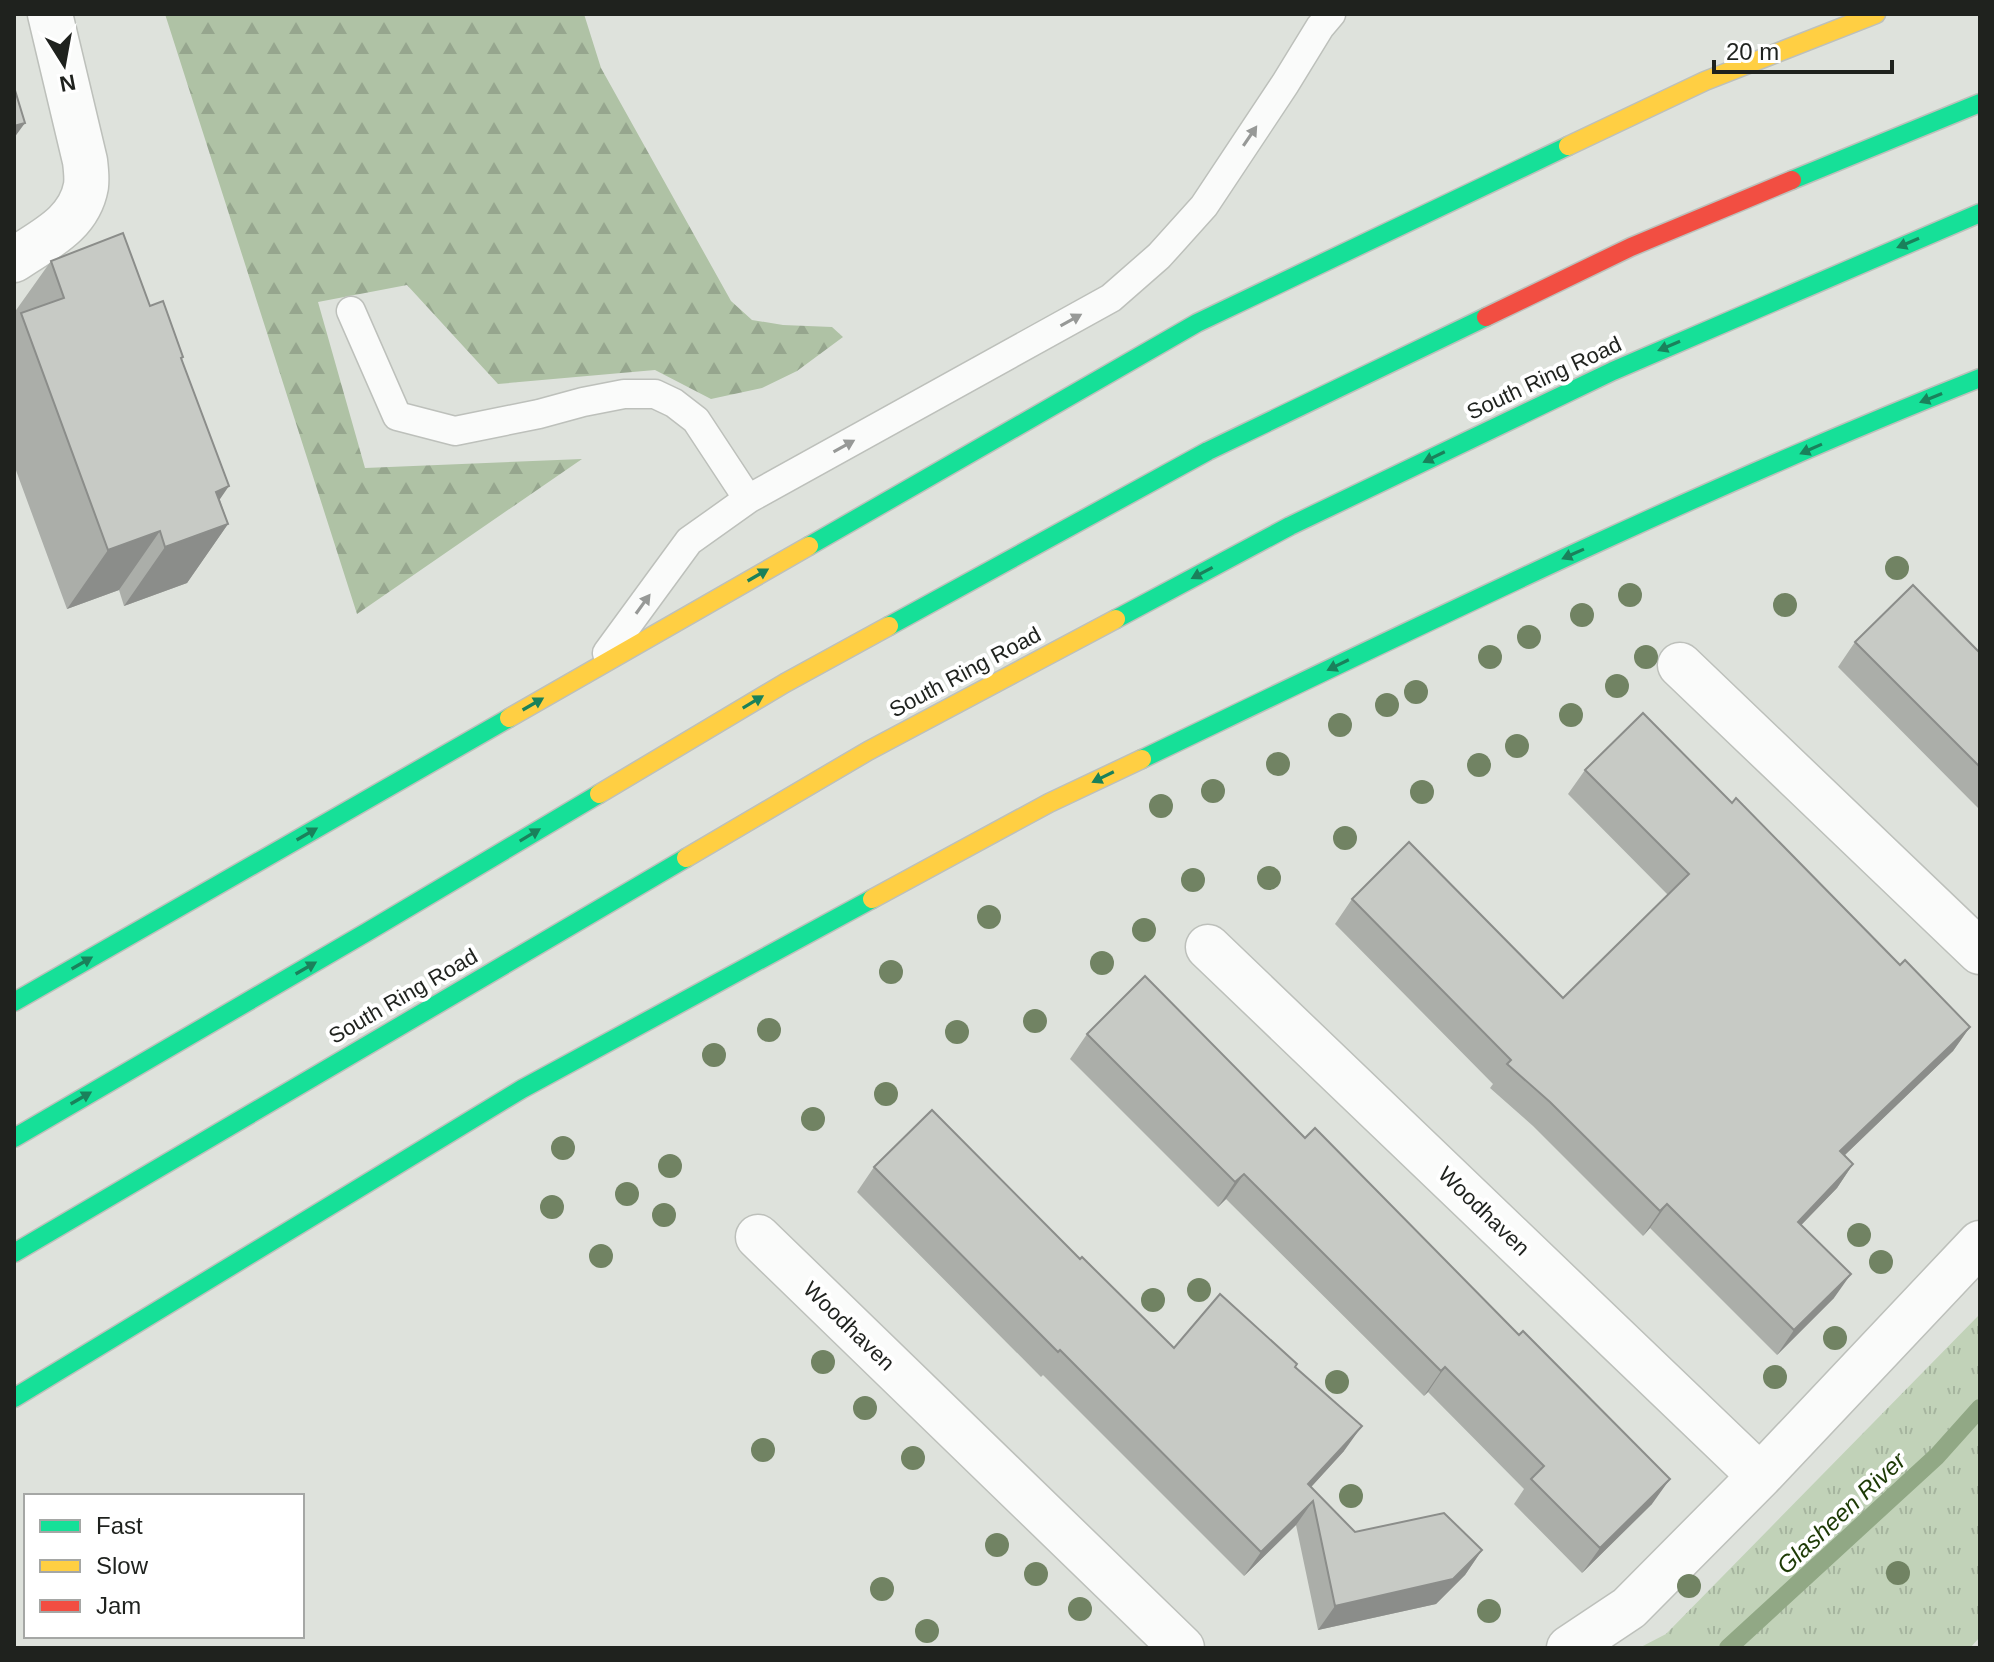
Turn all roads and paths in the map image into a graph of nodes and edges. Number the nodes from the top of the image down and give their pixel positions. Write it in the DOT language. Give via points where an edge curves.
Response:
graph roads {
  1 [pos="50,14"];
  2 [pos="1331,14"];
  3 [pos="1876,14"];
  4 [pos="1980,103"];
  5 [pos="1980,213"];
  6 [pos="14,260"];
  7 [pos="351,311"];
  8 [pos="1980,378"];
  9 [pos="748,499"];
  10 [pos="1680,665"];
  11 [pos="597,667"];
  12 [pos="1208,947"];
  13 [pos="1980,952"];
  14 [pos="14,1002"];
  15 [pos="14,1138"];
  16 [pos="758,1237"];
  17 [pos="1980,1243"];
  18 [pos="14,1253"];
  19 [pos="14,1398"];
  20 [pos="1760,1476"];
  21 [pos="1182,1648"];
  22 [pos="1569,1648"];
  1 -- 6 [label="street" via="86,184 68,224"];
  9 -- 2 [label="lane, one-way" via="1111,298 1204,206"];
  11 -- 3 [label="main road, one-way" via="1197,323 1705,81"];
  15 -- 4 [label="main road, one-way" via="785,683 1208,451 1631,247"];
  5 -- 18 [label="main road, South Ring Road, one-way" via="1613,371 1290,526 868,751"];
  7 -- 9 [label="lane" via="397,416 455,431 624,394 655,394 696,420"];
  8 -- 19 [label="main road, one-way" via="1528,574 1049,803 522,1089"];
  11 -- 9 [label="lane, one-way" via="689,541"];
  10 -- 13 [label="street"];
  14 -- 11 [label="main road, one-way"];
  12 -- 20 [label="street, Woodhaven"];
  16 -- 21 [label="street, Woodhaven"];
  17 -- 20 [label="street"];
  20 -- 22 [label="street" via="1629,1608"];
}
